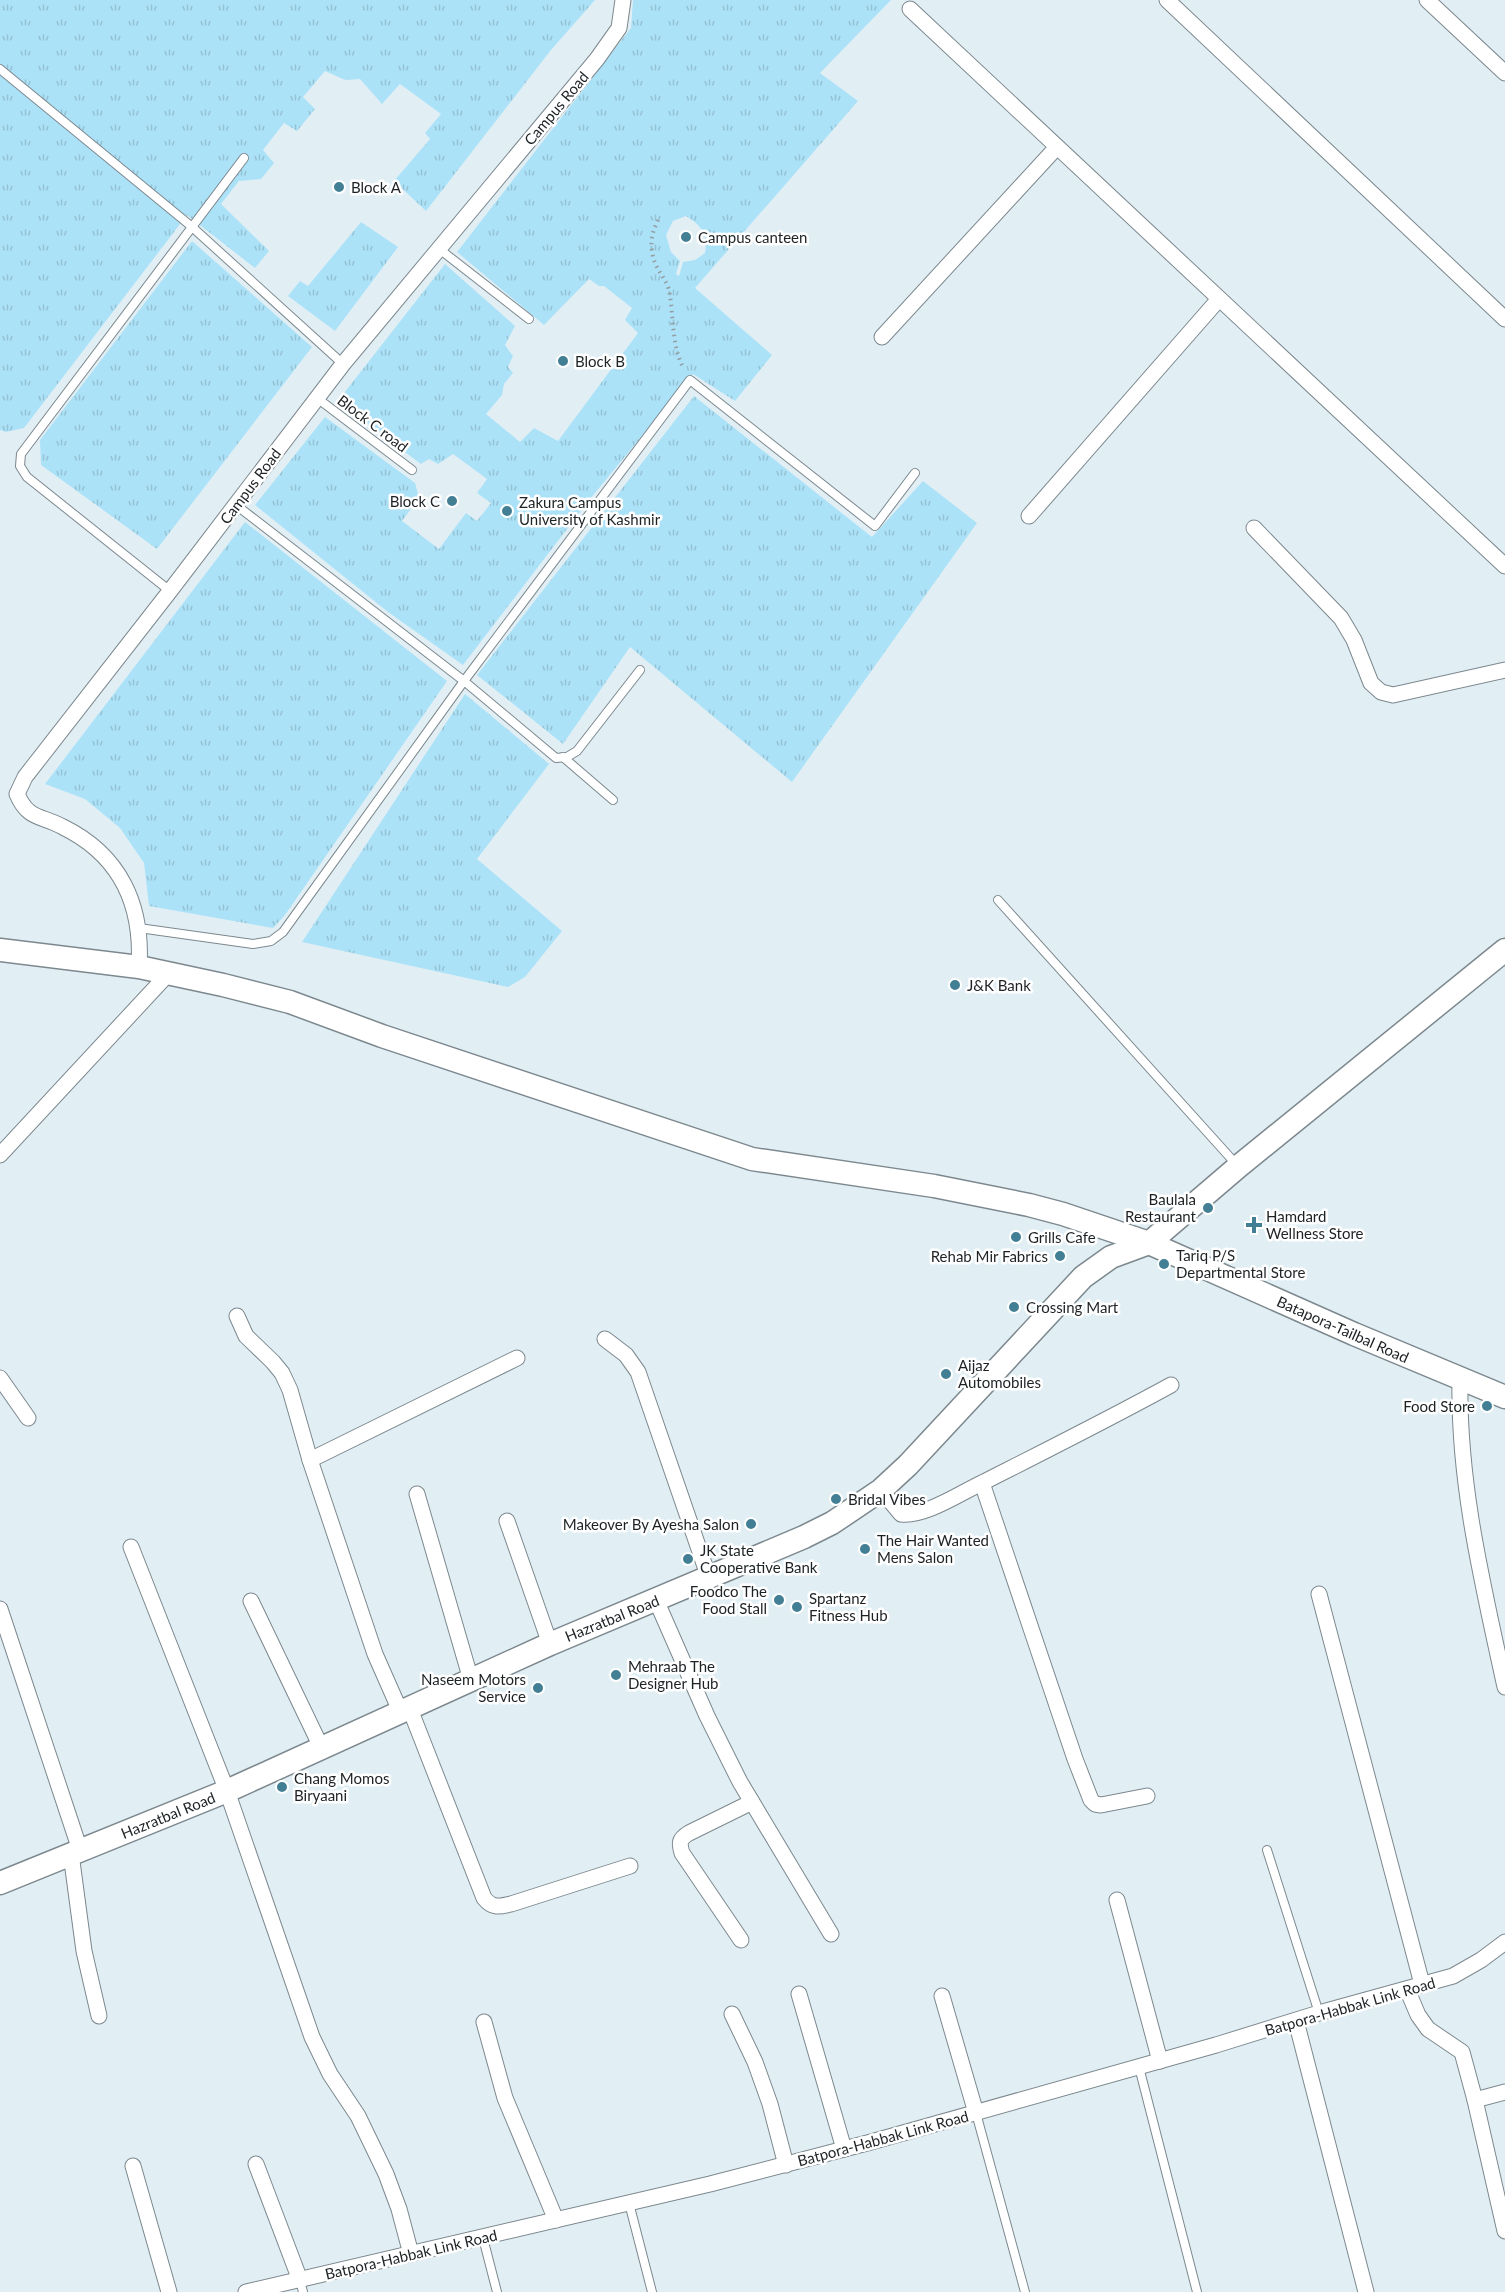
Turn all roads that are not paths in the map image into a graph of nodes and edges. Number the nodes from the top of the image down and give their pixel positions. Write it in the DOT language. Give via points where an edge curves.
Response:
graph roads {
  1 [pos="622,0"];
  2 [pos="1167,0"];
  3 [pos="1427,0"];
  4 [pos="910,9"];
  5 [pos="0,69"];
  6 [pos="1505,73"];
  7 [pos="1056,148"];
  8 [pos="244,158"];
  9 [pos="191,226"];
  10 [pos="438,249"];
  11 [pos="1219,299"];
  12 [pos="529,319"];
  13 [pos="1505,319"];
  14 [pos="882,337"];
  15 [pos="343,364"];
  16 [pos="317,398"];
  17 [pos="412,470"];
  18 [pos="915,472"];
  19 [pos="236,505"];
  20 [pos="1029,516"];
  21 [pos="1254,528"];
  22 [pos="1505,566"];
  23 [pos="170,591"];
  24 [pos="640,670"];
  25 [pos="1505,670"];
  26 [pos="464,681"];
  27 [pos="563,757"];
  28 [pos="613,800"];
  29 [pos="998,900"];
  30 [pos="139,928"];
  31 [pos="0,950"];
  32 [pos="1505,950"];
  33 [pos="140,967"];
  34 [pos="169,972"];
  35 [pos="0,1155"];
  36 [pos="1239,1166"];
  37 [pos="1149,1243"];
  38 [pos="237,1316"];
  39 [pos="605,1339"];
  40 [pos="517,1358"];
  41 [pos="0,1378"];
  42 [pos="1460,1380"];
  43 [pos="1171,1385"];
  44 [pos="1505,1397"];
  45 [pos="28,1418"];
  46 [pos="310,1460"];
  47 [pos="982,1483"];
  48 [pos="881,1490"];
  49 [pos="417,1494"];
  50 [pos="507,1521"];
  51 [pos="131,1547"];
  52 [pos="709,1578"];
  53 [pos="1319,1594"];
  54 [pos="656,1600"];
  55 [pos="251,1601"];
  56 [pos="0,1609"];
  57 [pos="550,1644"];
  58 [pos="471,1680"];
  59 [pos="1505,1687"];
  60 [pos="405,1711"];
  61 [pos="322,1749"];
  62 [pos="227,1791"];
  63 [pos="1147,1796"];
  64 [pos="752,1802"];
  65 [pos="1267,1850"];
  66 [pos="76,1852"];
  67 [pos="630,1866"];
  68 [pos="0,1884"];
  69 [pos="1117,1900"];
  70 [pos="831,1934"];
  71 [pos="741,1940"];
  72 [pos="1505,1942"];
  73 [pos="1422,1984"];
  74 [pos="1407,1989"];
  75 [pos="799,1994"];
  76 [pos="942,1996"];
  77 [pos="1319,2013"];
  78 [pos="732,2014"];
  79 [pos="99,2016"];
  80 [pos="1296,2021"];
  81 [pos="484,2022"];
  82 [pos="1160,2061"];
  83 [pos="1138,2067"];
  84 [pos="1505,2092"];
  85 [pos="1475,2100"];
  86 [pos="976,2113"];
  87 [pos="844,2149"];
  88 [pos="256,2164"];
  89 [pos="786,2165"];
  90 [pos="133,2166"];
  91 [pos="629,2203"];
  92 [pos="556,2220"];
  93 [pos="1505,2231"];
  94 [pos="483,2238"];
  95 [pos="411,2254"];
  96 [pos="301,2286"];
  97 [pos="169,2292"];
  98 [pos="246,2292"];
  99 [pos="497,2292"];
  100 [pos="652,2292"];
  101 [pos="1025,2292"];
  102 [pos="1197,2292"];
  103 [pos="1366,2292"];
  1 -- 10 [label="street, Campus Road" via="619,28 597,59"];
  2 -- 13 [label="street"];
  3 -- 6 [label="street"];
  4 -- 7 [label="street"];
  5 -- 9 [label="lane"];
  7 -- 11 [label="street"];
  7 -- 14 [label="street"];
  8 -- 9 [label="lane"];
  9 -- 15 [label="lane"];
  9 -- 23 [label="lane" via="21,454 20,466 27,477"];
  10 -- 12 [label="lane"];
  10 -- 15 [label="street, Campus Road"];
  11 -- 20 [label="street"];
  11 -- 22 [label="street"];
  15 -- 16 [label="street, Campus Road"];
  16 -- 17 [label="lane, Block C road"];
  16 -- 19 [label="street, Campus Road"];
  18 -- 26 [label="lane" via="875,526 690,380"];
  19 -- 23 [label="street, Campus Road"];
  19 -- 26 [label="lane"];
  21 -- 25 [label="street" via="1341,618 1371,683 1381,692 1393,695"];
  23 -- 30 [label="street, Campus Road" via="25,777 17,794 23,808 75,833 106,858 128,890"];
  24 -- 27 [label="lane" via="577,751"];
  26 -- 27 [label="lane" via="544,749 556,758"];
  26 -- 30 [label="lane" via="283,932 271,941 253,944"];
  27 -- 28 [label="lane"];
  29 -- 36 [label="lane"];
  30 -- 33 [label="street, Campus Road"];
  31 -- 33 [label="main road, Batapora-Tailbal Road"];
  32 -- 36 [label="main road"];
  33 -- 34 [label="main road, Batapora-Tailbal Road"];
  34 -- 35 [label="street"];
  34 -- 37 [label="main road, Batapora-Tailbal Road" via="291,1002 752,1159 934,1186 1029,1205"];
  36 -- 37 [label="main road"];
  37 -- 42 [label="main road, Batapora-Tailbal Road"];
  37 -- 48 [label="main road, Hazratbal Road" via="1111,1257 1083,1276"];
  38 -- 46 [label="street" via="246,1336 282,1373"];
  39 -- 52 [label="street" via="626,1355 638,1372"];
  40 -- 46 [label="street"];
  41 -- 45 [label="street"];
  42 -- 44 [label="main road, Batapora-Tailbal Road"];
  42 -- 59 [label="street" via="1460,1432 1468,1509"];
  43 -- 47 [label="street"];
  46 -- 60 [label="street" via="375,1653"];
  47 -- 48 [label="street" via="911,1515 901,1514"];
  47 -- 63 [label="street" via="1091,1800 1101,1805"];
  48 -- 52 [label="main road, Hazratbal Road" via="832,1523"];
  49 -- 58 [label="street"];
  50 -- 57 [label="street"];
  51 -- 62 [label="street"];
  52 -- 54 [label="main road, Hazratbal Road"];
  53 -- 73 [label="street"];
  54 -- 57 [label="main road, Hazratbal Road"];
  54 -- 64 [label="street" via="707,1716"];
  55 -- 61 [label="street"];
  56 -- 66 [label="street"];
  57 -- 58 [label="main road, Hazratbal Road"];
  58 -- 60 [label="main road, Hazratbal Road"];
  60 -- 61 [label="main road, Hazratbal Road"];
  60 -- 67 [label="street" via="490,1905 511,1904"];
  61 -- 62 [label="main road, Hazratbal Road"];
  62 -- 66 [label="main road, Hazratbal Road"];
  62 -- 95 [label="street" via="312,2037 386,2174"];
  64 -- 70 [label="street"];
  64 -- 71 [label="street" via="688,1833 680,1843 682,1853"];
  65 -- 77 [label="lane"];
  66 -- 68 [label="main road, Hazratbal Road"];
  66 -- 79 [label="street" via="84,1951"];
  69 -- 82 [label="street"];
  72 -- 73 [label="street, Batpora-Habbak Link Road" via="1453,1976"];
  73 -- 74 [label="street, Batpora-Habbak Link Road"];
  74 -- 77 [label="street, Batpora-Habbak Link Road"];
  74 -- 85 [label="street" via="1428,2029 1462,2052"];
  75 -- 87 [label="street"];
  76 -- 86 [label="street"];
  77 -- 80 [label="street, Batpora-Habbak Link Road"];
  78 -- 89 [label="street" via="755,2062"];
  80 -- 82 [label="street, Batpora-Habbak Link Road"];
  80 -- 103 [label="street"];
  81 -- 92 [label="street" via="505,2098"];
  82 -- 83 [label="street, Batpora-Habbak Link Road"];
  83 -- 86 [label="street, Batpora-Habbak Link Road"];
  83 -- 102 [label="lane"];
  84 -- 85 [label="street"];
  85 -- 93 [label="street"];
  86 -- 87 [label="street, Batpora-Habbak Link Road"];
  86 -- 101 [label="lane"];
  87 -- 89 [label="street, Batpora-Habbak Link Road"];
  88 -- 96 [label="street"];
  89 -- 91 [label="street, Batpora-Habbak Link Road"];
  90 -- 97 [label="street"];
  91 -- 92 [label="street, Batpora-Habbak Link Road"];
  91 -- 100 [label="lane"];
  92 -- 94 [label="street, Batpora-Habbak Link Road"];
  94 -- 95 [label="street, Batpora-Habbak Link Road"];
  94 -- 99 [label="lane"];
  95 -- 96 [label="street, Batpora-Habbak Link Road"];
  96 -- 98 [label="street, Batpora-Habbak Link Road"];
}
